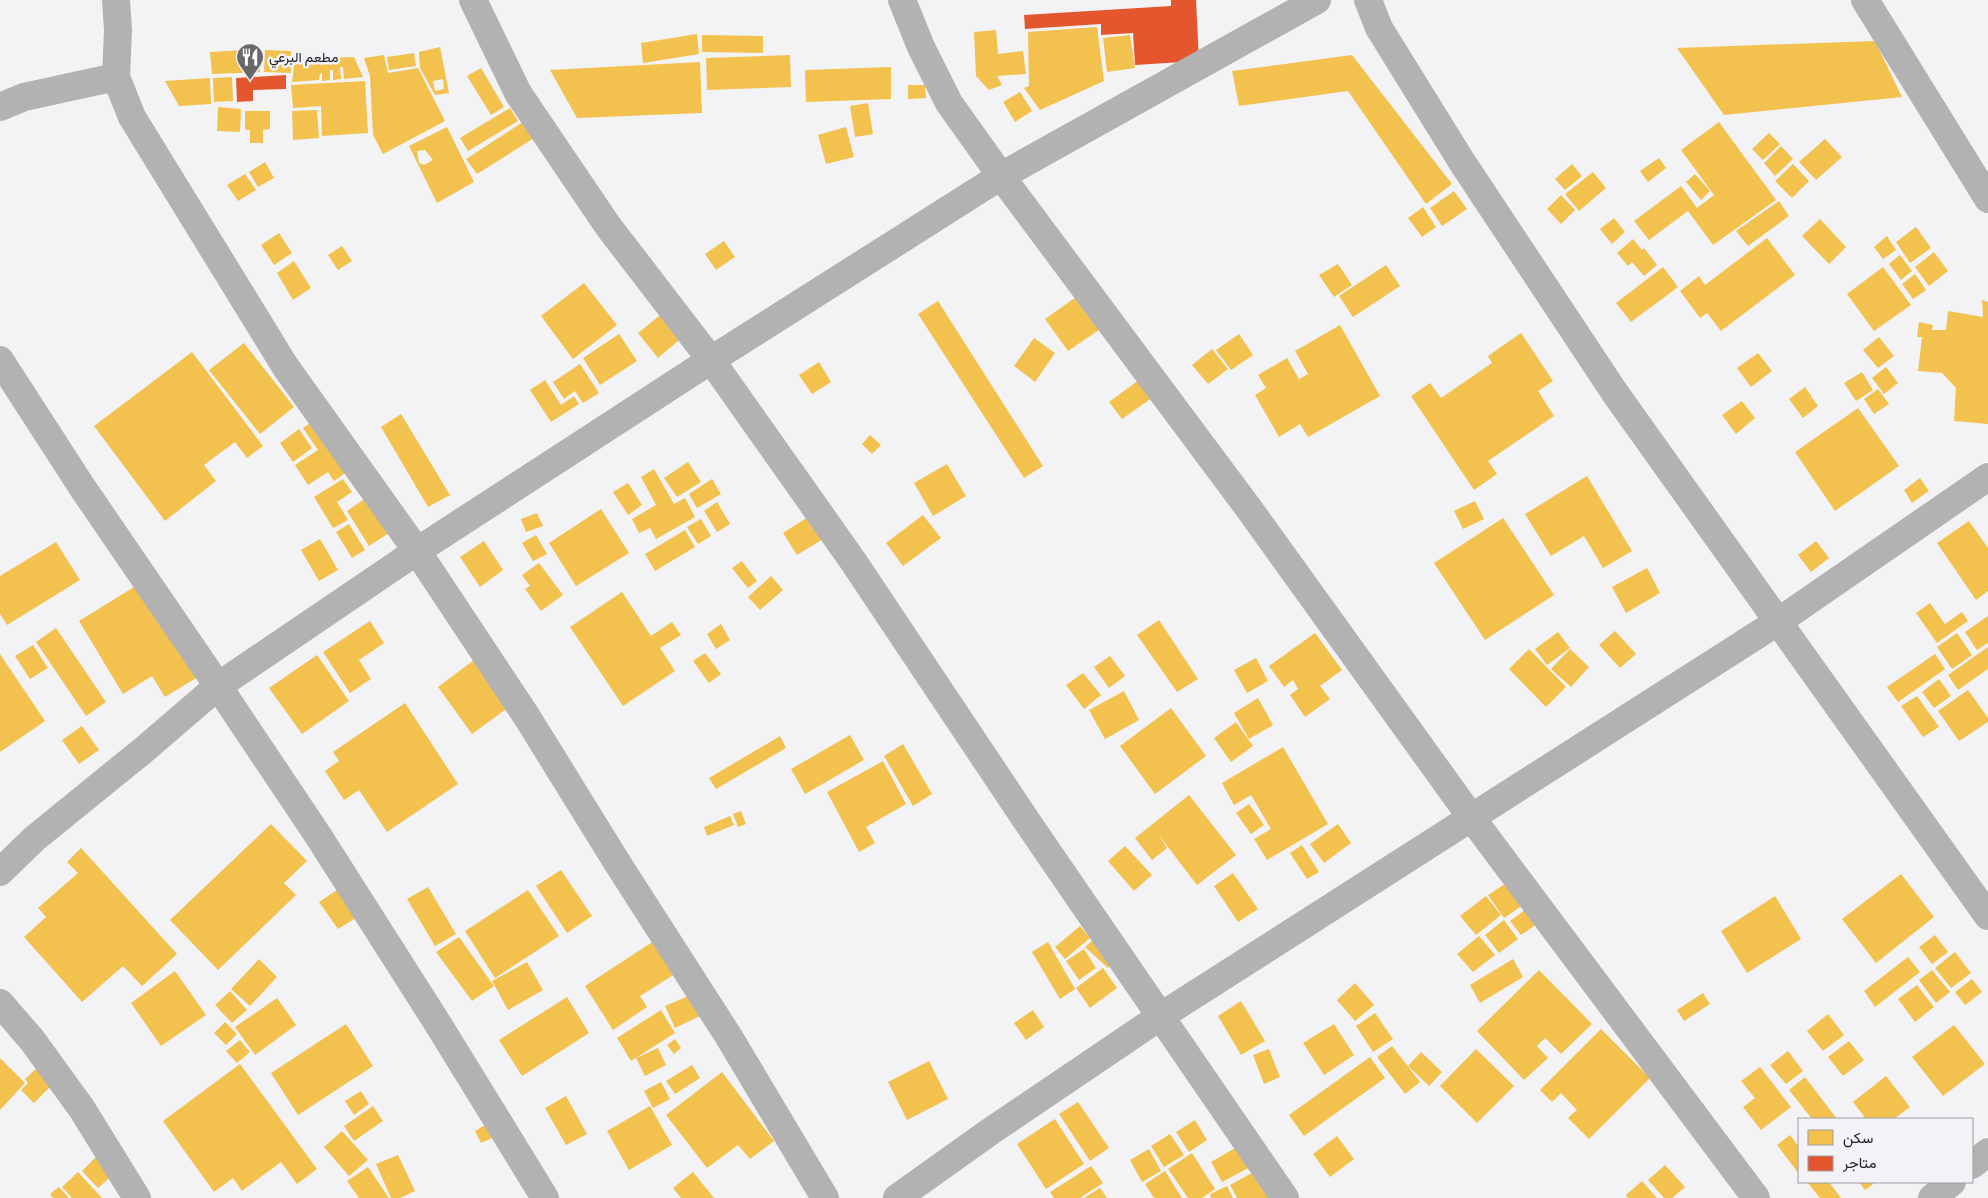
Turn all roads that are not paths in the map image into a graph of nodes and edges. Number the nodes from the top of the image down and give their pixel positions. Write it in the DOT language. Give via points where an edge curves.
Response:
graph roads {
  1 [pos="116,0"];
  2 [pos="473,0"];
  3 [pos="902,0"];
  4 [pos="1317,0"];
  5 [pos="1368,0"];
  6 [pos="1865,0"];
  7 [pos="116,77"];
  8 [pos="0,107"];
  9 [pos="1001,176"];
  10 [pos="1988,199"];
  11 [pos="0,360"];
  12 [pos="711,360"];
  13 [pos="1988,477"];
  14 [pos="417,551"];
  15 [pos="1779,622"];
  16 [pos="218,686"];
  17 [pos="1471,817"];
  18 [pos="0,872"];
  19 [pos="1988,916"];
  20 [pos="0,1003"];
  21 [pos="1161,1016"];
  22 [pos="1988,1152"];
  23 [pos="1973,1164"];
  24 [pos="1951,1183"];
  25 [pos="137,1198"];
  26 [pos="545,1198"];
  27 [pos="825,1198"];
  28 [pos="898,1198"];
  29 [pos="1285,1198"];
  30 [pos="1756,1198"];
  31 [pos="1932,1198"];
  1 -- 7 [label="street"];
  2 -- 12 [label="street" via="518,93 608,226"];
  3 -- 9 [label="street" via="949,103"];
  4 -- 9 [label="street"];
  5 -- 15 [label="street" via="1379,28 1467,171 1615,393"];
  6 -- 10 [label="street"];
  7 -- 8 [label="street" via="24,97"];
  7 -- 14 [label="street" via="132,117 285,366"];
  9 -- 12 [label="street"];
  9 -- 17 [label="street" via="1247,506"];
  11 -- 16 [label="street"];
  12 -- 14 [label="street"];
  12 -- 21 [label="street" via="853,561"];
  13 -- 15 [label="street"];
  14 -- 16 [label="street"];
  14 -- 27 [label="street" via="527,717 729,1036"];
  15 -- 17 [label="street"];
  15 -- 19 [label="street"];
  16 -- 18 [label="street" via="34,839"];
  16 -- 26 [label="street" via="324,845"];
  17 -- 21 [label="street"];
  17 -- 30 [label="street"];
  20 -- 25 [label="street" via="32,1040 82,1109"];
  21 -- 28 [label="street"];
  21 -- 29 [label="street"];
  22 -- 23 [label="street"];
  24 -- 31 [label="street"];
}
